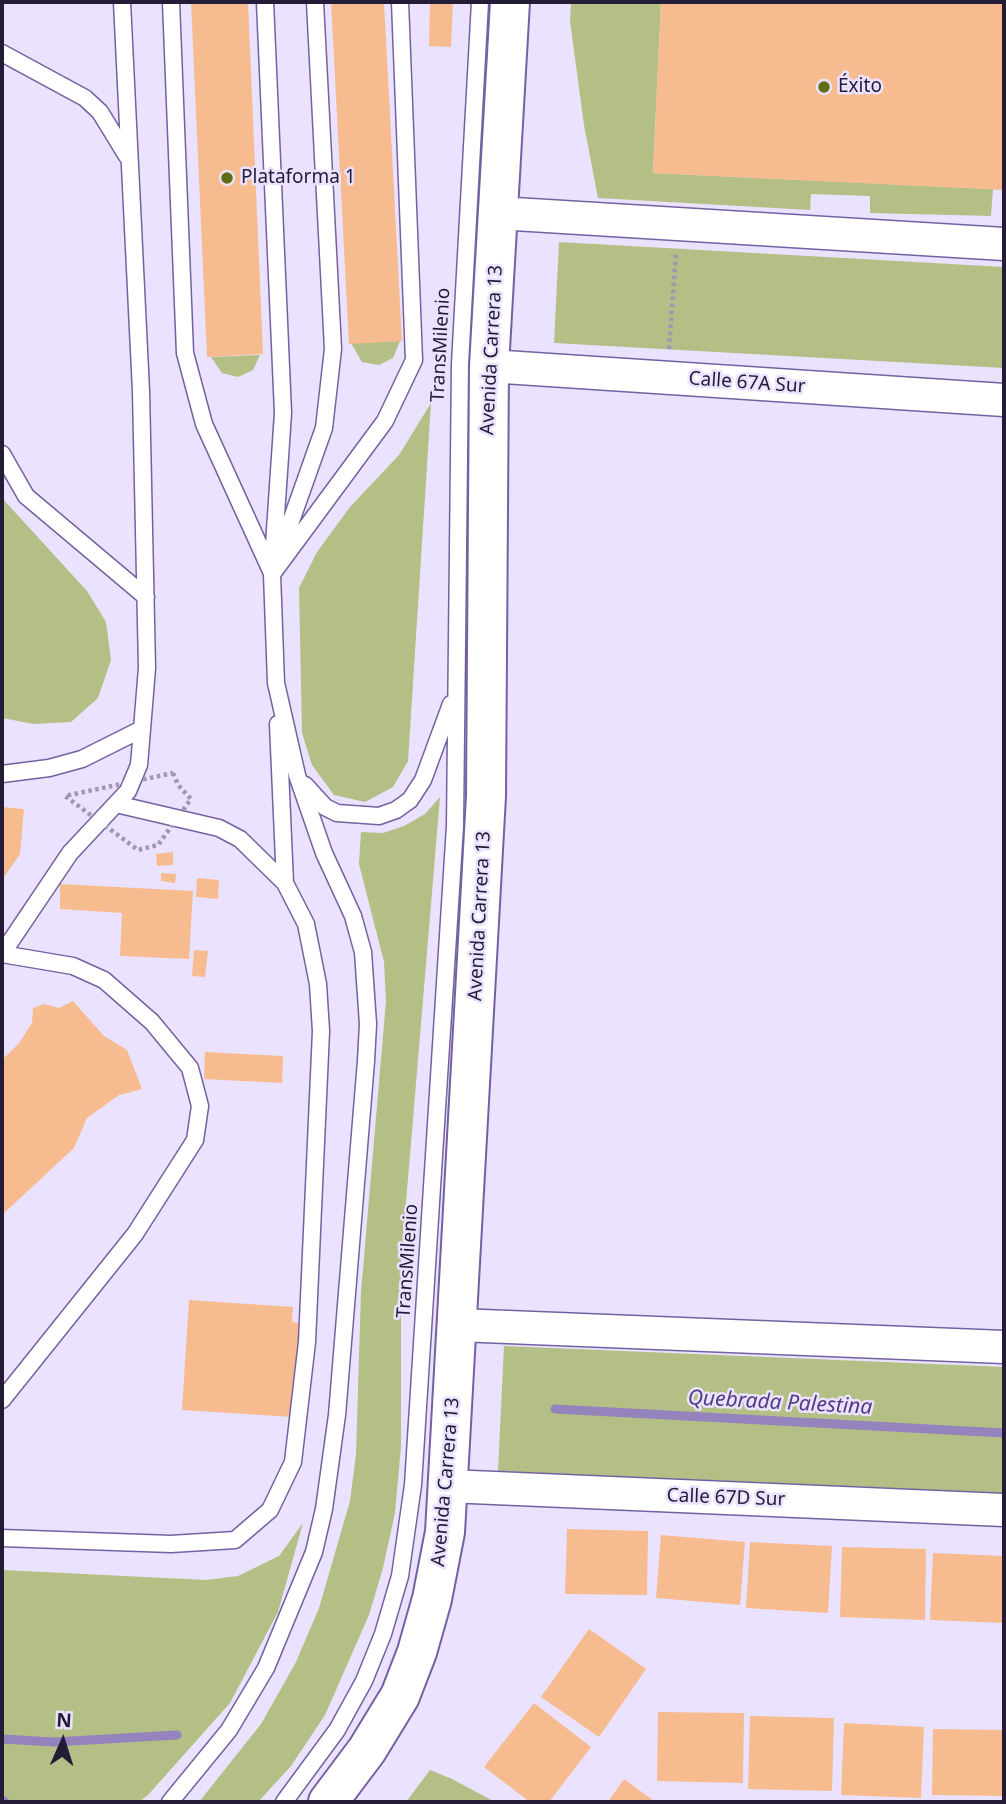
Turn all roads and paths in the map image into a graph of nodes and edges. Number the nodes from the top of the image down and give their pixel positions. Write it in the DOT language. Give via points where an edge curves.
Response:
graph roads {
  1 [pos="122,2"];
  2 [pos="171,2"];
  3 [pos="265,2"];
  4 [pos="315,2"];
  5 [pos="400,2"];
  6 [pos="480,2"];
  7 [pos="510,2"];
  8 [pos="2,54"];
  9 [pos="130,161"];
  10 [pos="498,213"];
  11 [pos="678,224"];
  12 [pos="1004,244"];
  13 [pos="489,366"];
  14 [pos="667,377"];
  15 [pos="1004,400"];
  16 [pos="2,454"];
  17 [pos="272,574"];
  18 [pos="146,597"];
  19 [pos="488,598"];
  20 [pos="276,683"];
  21 [pos="456,690"];
  22 [pos="142,729"];
  23 [pos="2,774"];
  24 [pos="297,775"];
  25 [pos="116,804"];
  26 [pos="285,883"];
  27 [pos="2,954"];
  28 [pos="458,1325"];
  29 [pos="1004,1347"];
  30 [pos="2,1400"];
  31 [pos="448,1486"];
  32 [pos="1004,1510"];
  33 [pos="2,1538"];
  34 [pos="170,1802"];
  35 [pos="284,1802"];
  36 [pos="328,1802"];
  1 -- 9 [label="lane"];
  2 -- 17 [label="lane, TransMilenio" via="185,353 204,424"];
  3 -- 17 [label="lane, TransMilenio" via="283,413"];
  4 -- 17 [label="lane, TransMilenio" via="333,349 331,386 314,464"];
  5 -- 17 [label="lane, TransMilenio" via="414,360 385,421"];
  6 -- 21 [label="lane, TransMilenio" via="460,364"];
  7 -- 10 [label="main road, Avenida Carrera 13"];
  8 -- 9 [label="lane" via="85,98 100,112"];
  9 -- 18 [label="lane"];
  10 -- 11 [label="street"];
  10 -- 13 [label="main road, Avenida Carrera 13"];
  11 -- 12 [label="street"];
  11 -- 14 [label="path"];
  13 -- 14 [label="street, Calle 67A Sur"];
  13 -- 19 [label="main road, Avenida Carrera 13"];
  14 -- 15 [label="street, Calle 67A Sur"];
  16 -- 18 [label="lane" via="26,496"];
  17 -- 20 [label="lane, TransMilenio"];
  18 -- 22 [label="lane"];
  19 -- 21 [label="lane, TransMilenio"];
  19 -- 28 [label="main road, Avenida Carrera 13" via="486,796"];
  20 -- 24 [label="lane, TransMilenio"];
  20 -- 26 [label="lane, TransMilenio"];
  21 -- 24 [label="lane, TransMilenio" via="423,780 411,800 396,810 379,816 337,813 325,807"];
  21 -- 35 [label="lane, TransMilenio" via="443,1044 409,1520 400,1576 364,1681 337,1730"];
  22 -- 23 [label="lane" via="82,759"];
  22 -- 25 [label="lane" via="134,780"];
  24 -- 34 [label="lane, TransMilenio" via="324,853 353,916 367,982 366,1061 332,1461 314,1552 266,1668 229,1730"];
  25 -- 26 [label="lane, TransMilenio" via="219,828 240,839"];
  25 -- 27 [label="lane" via="70,853"];
  26 -- 33 [label="lane, TransMilenio" via="306,924 318,984 321,1031 307,1342 293,1462 284,1486 270,1510 235,1540 171,1544"];
  27 -- 30 [label="lane" via="73,966 104,980 152,1022 190,1068 200,1106 195,1140 135,1234"];
  28 -- 29 [label="street"];
  28 -- 31 [label="main road, Avenida Carrera 13"];
  31 -- 32 [label="street, Calle 67D Sur"];
  31 -- 36 [label="main road, Avenida Carrera 13" via="441,1563 417,1652 393,1707"];
}
